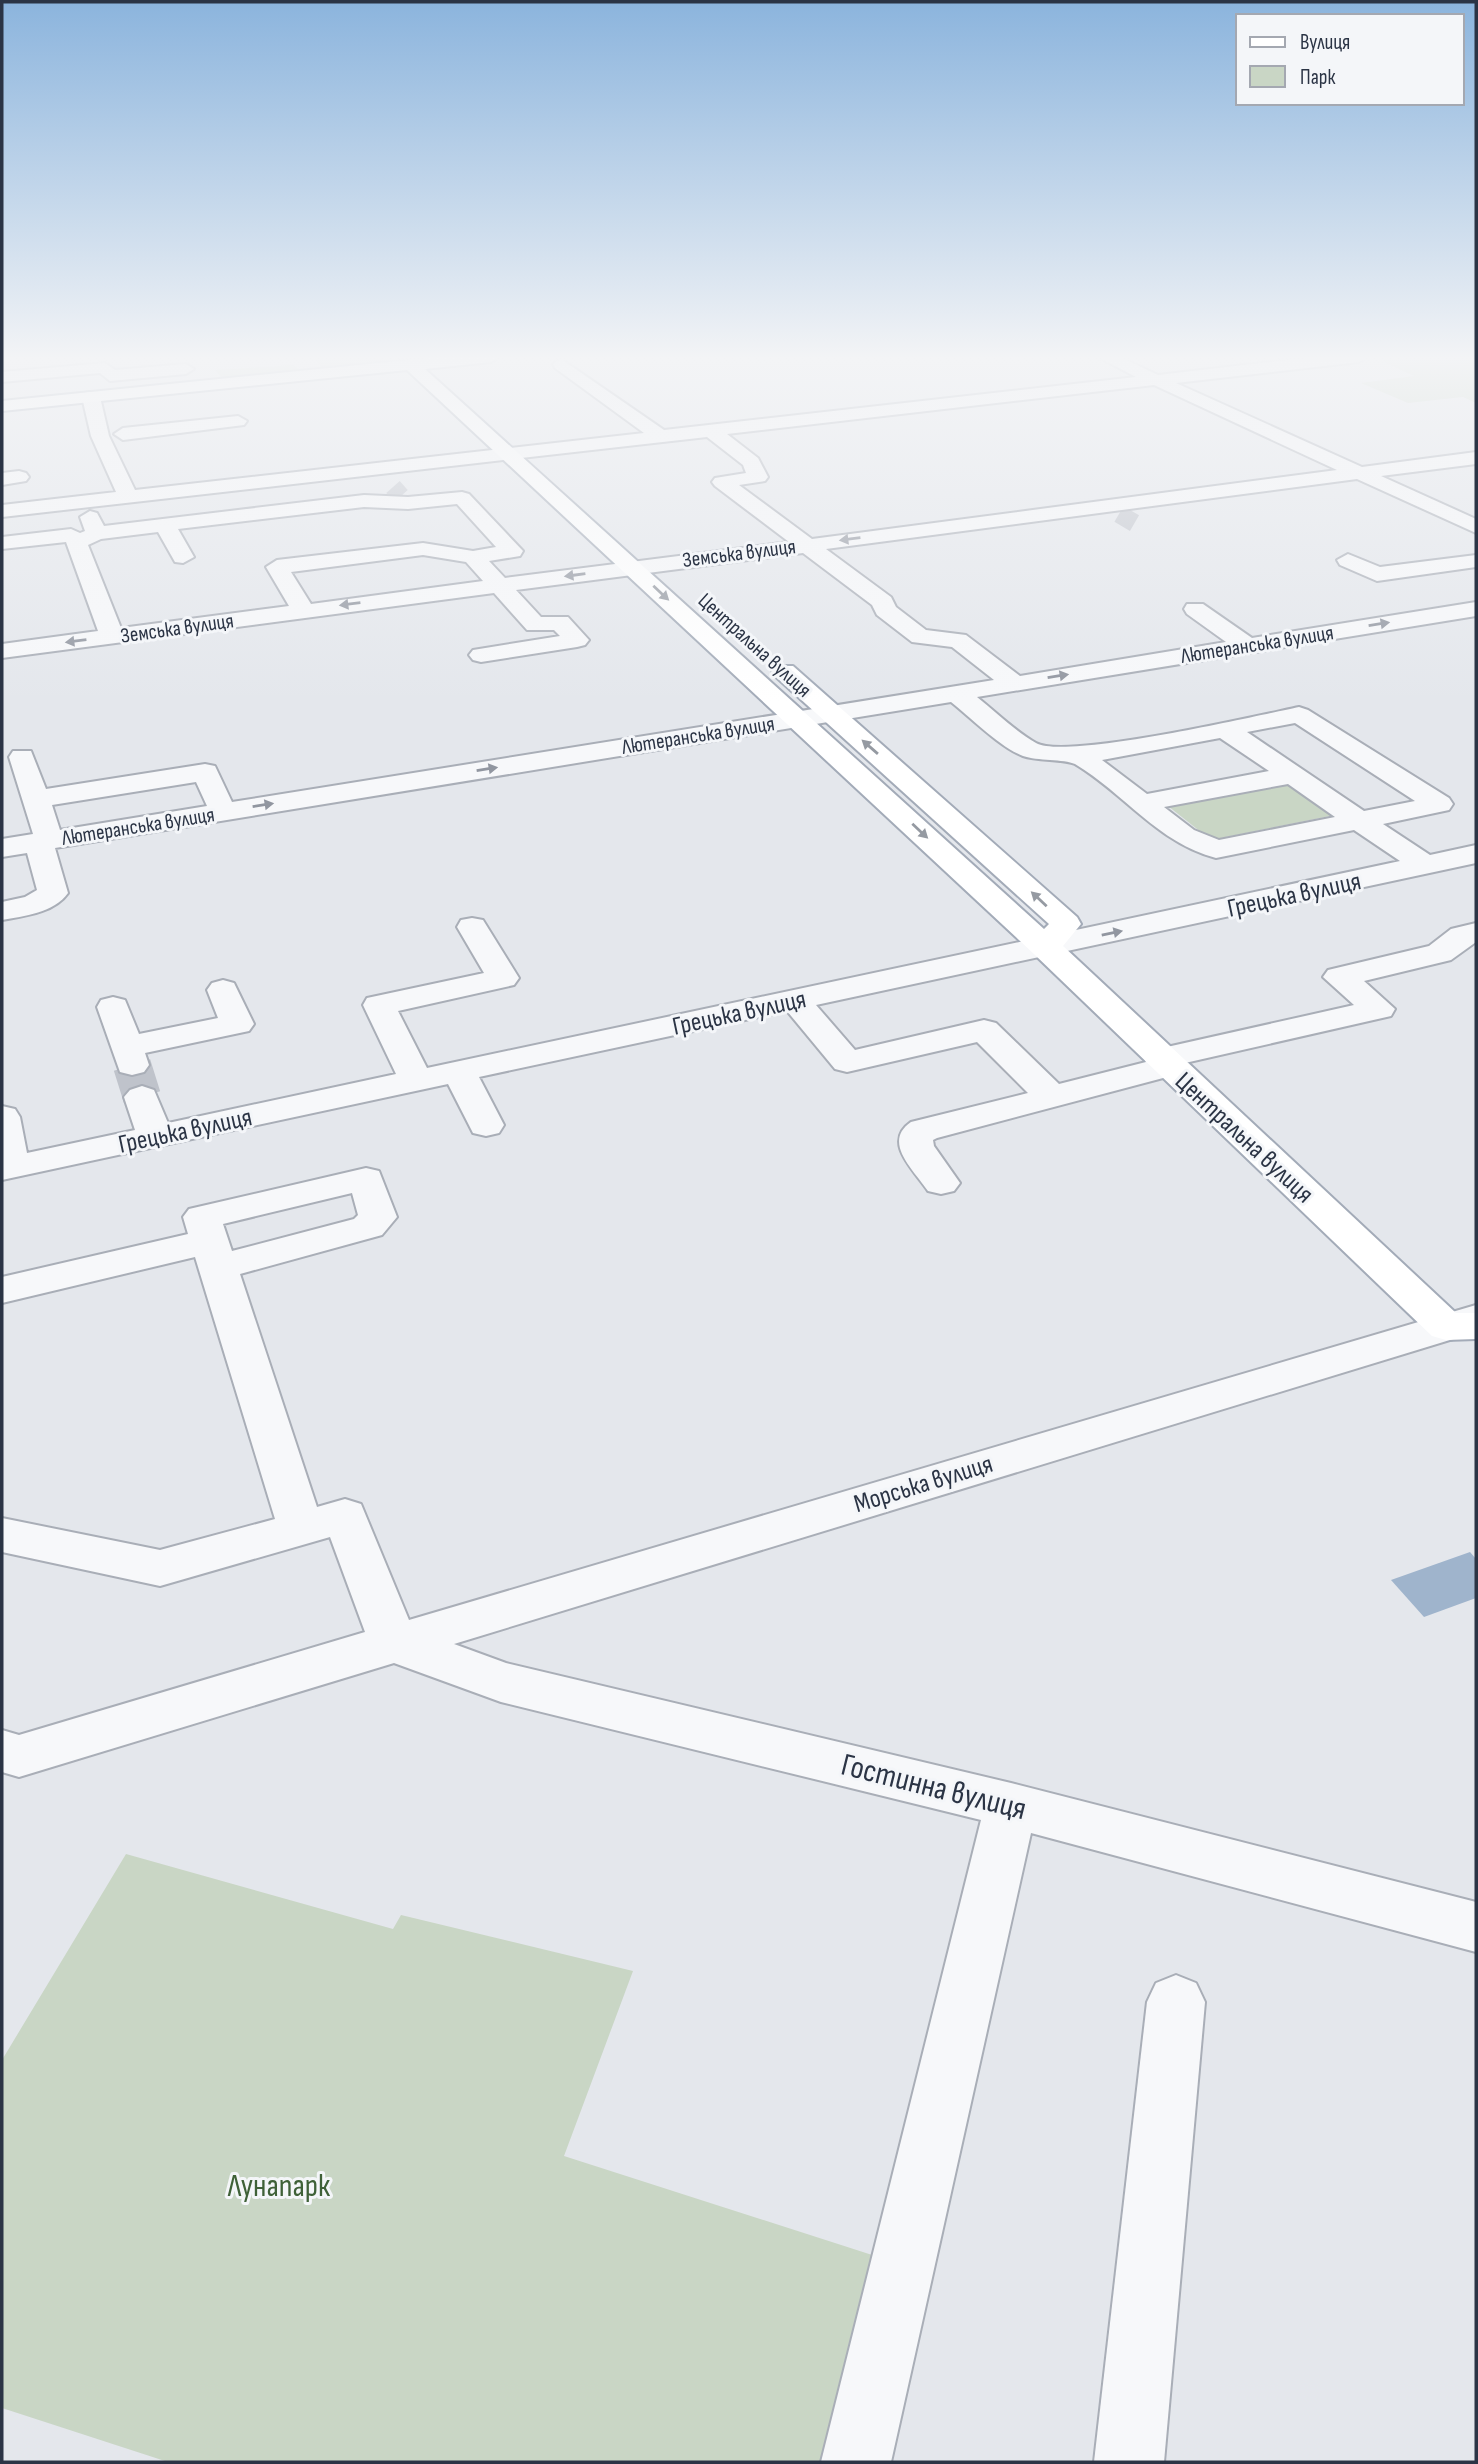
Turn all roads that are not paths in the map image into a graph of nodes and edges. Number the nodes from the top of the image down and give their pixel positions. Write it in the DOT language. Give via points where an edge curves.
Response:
graph roads {
  1 [pos="117,472"];
  2 [pos="343,472"];
  3 [pos="408,472"];
  4 [pos="529,472"];
  5 [pos="561,472"];
  6 [pos="756,472"];
  7 [pos="1367,472"];
  8 [pos="1359,473"];
  9 [pos="401,495"];
  10 [pos="128,497"];
  11 [pos="84,502"];
  12 [pos="2,511"];
  13 [pos="165,525"];
  14 [pos="1476,527"];
  15 [pos="96,533"];
  16 [pos="71,535"];
  17 [pos="2,543"];
  18 [pos="806,545"];
  19 [pos="1375,550"];
  20 [pos="473,556"];
  21 [pos="183,557"];
  22 [pos="1348,560"];
  23 [pos="1476,561"];
  24 [pos="663,563"];
  25 [pos="632,567"];
  26 [pos="1437,567"];
  27 [pos="1412,568"];
  28 [pos="1377,574"];
  29 [pos="499,585"];
  30 [pos="1476,586"];
  31 [pos="693,590"];
  32 [pos="1413,593"];
  33 [pos="1195,609"];
  34 [pos="1476,609"];
  35 [pos="303,610"];
  36 [pos="112,636"];
  37 [pos="1247,646"];
  38 [pos="2,651"];
  39 [pos="762,652"];
  40 [pos="481,655"];
  41 [pos="1014,683"];
  42 [pos="955,693"];
  43 [pos="831,713"];
  44 [pos="797,719"];
  45 [pos="1225,729"];
  46 [pos="1079,755"];
  47 [pos="22,757"];
  48 [pos="1293,775"];
  49 [pos="36,799"];
  50 [pos="1142,803"];
  51 [pos="223,812"];
  52 [pos="1359,820"];
  53 [pos="44,841"];
  54 [pos="2,848"];
  55 [pos="1472,859"];
  56 [pos="1426,866"];
  57 [pos="2,911"];
  58 [pos="472,927"];
  59 [pos="1476,932"];
  60 [pos="1045,947"];
  61 [pos="223,990"];
  62 [pos="794,1000"];
  63 [pos="113,1007"];
  64 [pos="1166,1062"];
  65 [pos="133,1070"];
  66 [pos="459,1071"];
  67 [pos="416,1081"];
  68 [pos="1052,1097"];
  69 [pos="2,1117"];
  70 [pos="486,1125"];
  71 [pos="155,1136"];
  72 [pos="7,1168"];
  73 [pos="941,1183"];
  74 [pos="2,1290"];
  75 [pos="1466,1324"];
  76 [pos="301,1529"];
  77 [pos="2,1535"];
  78 [pos="382,1646"];
  79 [pos="10,1753"];
  80 [pos="1012,1805"];
  81 [pos="1476,1927"];
  82 [pos="1176,2002"];
  83 [pos="856,2462"];
  84 [pos="1129,2462"];
  1 -- 10 [label="street"];
  2 -- 10 [label="street"];
  3 -- 9 [label="street"];
  4 -- 25 [label="main road, Центральна вулиця"];
  5 -- 24 [label="main road, Центральна вулиця"];
  6 -- 18 [label="street" via="758,477 722,482"];
  7 -- 8 [label="street, Земська вулиця"];
  8 -- 14 [label="street"];
  8 -- 18 [label="street, Земська вулиця, one-way" via="1113,510"];
  9 -- 13 [label="street"];
  9 -- 20 [label="street" via="462,498 512,551"];
  10 -- 11 [label="street"];
  11 -- 12 [label="street"];
  11 -- 15 [label="street"];
  13 -- 15 [label="street"];
  13 -- 21 [label="street"];
  15 -- 36 [label="street" via="76,543"];
  16 -- 17 [label="street"];
  18 -- 24 [label="street, Земська вулиця"];
  18 -- 41 [label="street" via="883,602 885,610 920,637 958,640"];
  19 -- 27 [label="street"];
  20 -- 29 [label="street"];
  20 -- 35 [label="street" via="423,549 277,567"];
  22 -- 28 [label="street"];
  23 -- 26 [label="street"];
  24 -- 25 [label="street, Земська вулиця"];
  24 -- 31 [label="main road, Центральна вулиця"];
  25 -- 29 [label="street, Земська вулиця, one-way"];
  25 -- 44 [label="main road, Центральна вулиця, one-way"];
  26 -- 27 [label="street"];
  26 -- 30 [label="street"];
  27 -- 28 [label="street"];
  28 -- 32 [label="street"];
  29 -- 35 [label="street, Земська вулиця, one-way"];
  29 -- 40 [label="street" via="535,625 560,622 577,640"];
  33 -- 37 [label="street"];
  37 -- 34 [label="street, Лютеранська вулиця, one-way"];
  35 -- 36 [label="street, Земська вулиця"];
  36 -- 38 [label="street, Земська вулиця, one-way"];
  41 -- 37 [label="street, Лютеранська вулиця, one-way"];
  39 -- 43 [label="main road, Центральна вулиця"];
  41 -- 42 [label="street, Лютеранська вулиця"];
  42 -- 43 [label="street, Лютеранська вулиця"];
  42 -- 46 [label="street" via="1036,753"];
  43 -- 44 [label="street, Лютеранська вулиця"];
  60 -- 43 [label="main road, Центральна вулиця, one-way" via="1066,924"];
  51 -- 44 [label="street, Лютеранська вулиця, one-way"];
  44 -- 60 [label="main road, Центральна вулиця, one-way"];
  45 -- 46 [label="street"];
  45 -- 48 [label="street"];
  45 -- 52 [label="street" via="1299,715 1439,804"];
  46 -- 50 [label="street"];
  47 -- 49 [label="street"];
  48 -- 50 [label="street"];
  48 -- 52 [label="street"];
  49 -- 51 [label="street" via="205,772"];
  49 -- 53 [label="street"];
  50 -- 52 [label="street" via="1184,836 1216,849"];
  51 -- 53 [label="street, Лютеранська вулиця"];
  52 -- 56 [label="street"];
  53 -- 54 [label="street, Лютеранська вулиця"];
  53 -- 57 [label="street" via="53,893 35,904"];
  55 -- 56 [label="street, Грецька вулиця"];
  60 -- 56 [label="street, Грецька вулиця, one-way"];
  58 -- 67 [label="street" via="503,978 379,1005"];
  59 -- 64 [label="street" via="1462,936 1440,953 1339,977 1379,1009"];
  60 -- 62 [label="street, Грецька вулиця"];
  60 -- 64 [label="main road, Центральна вулиця"];
  61 -- 65 [label="street" via="237,1024"];
  62 -- 66 [label="street, Грецька вулиця"];
  62 -- 68 [label="street" via="847,1062 984,1030"];
  63 -- 65 [label="street"];
  64 -- 68 [label="street"];
  64 -- 75 [label="main road, Центральна вулиця"];
  65 -- 71 [label="street"];
  66 -- 67 [label="street, Грецька вулиця"];
  66 -- 70 [label="street"];
  67 -- 71 [label="street, Грецька вулиця"];
  68 -- 73 [label="street" via="915,1136 916,1146"];
  69 -- 72 [label="street"];
  71 -- 72 [label="street, Грецька вулиця"];
  74 -- 76 [label="street" via="214,1254"];
  75 -- 78 [label="street, Морська вулиця"];
  76 -- 77 [label="street" via="160,1568"];
  76 -- 78 [label="street" via="345,1516"];
  78 -- 79 [label="street, Морська вулиця"];
  78 -- 80 [label="street, Гостинна вулиця" via="501,1682"];
  80 -- 81 [label="street, Гостинна вулиця"];
  80 -- 83 [label="street"];
  82 -- 84 [label="street"];
}
